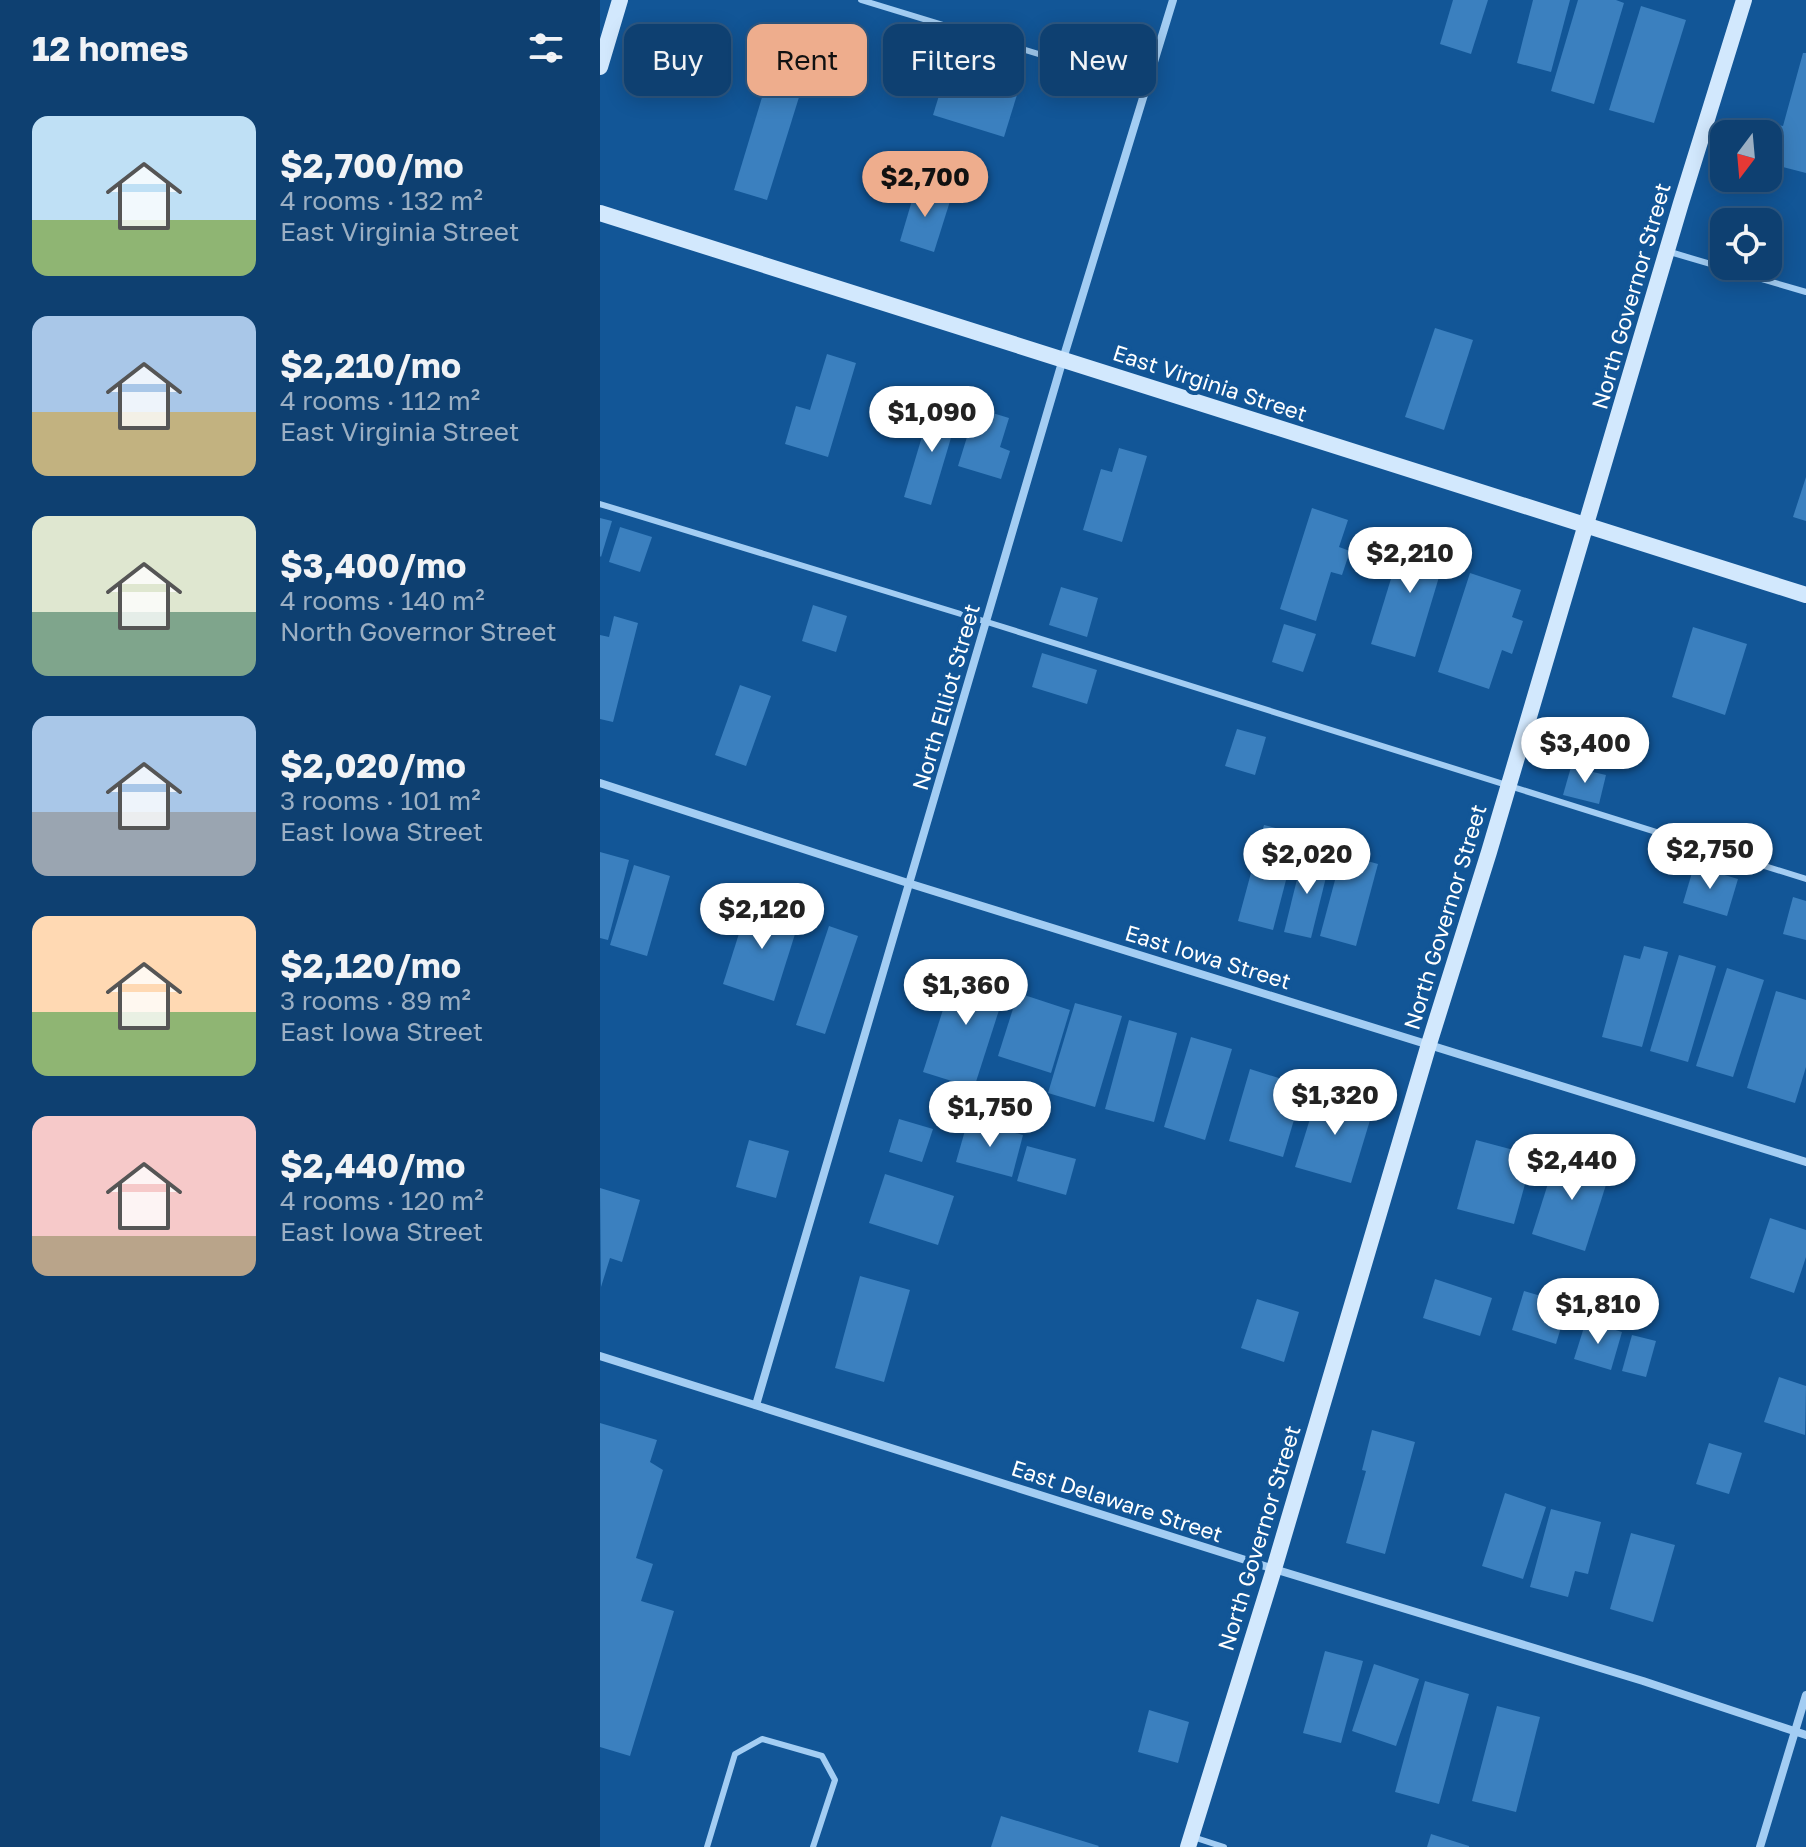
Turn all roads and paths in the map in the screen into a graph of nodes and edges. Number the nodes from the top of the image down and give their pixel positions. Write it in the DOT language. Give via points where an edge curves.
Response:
graph roads {
  1 [pos="620,0"];
  2 [pos="861,0"];
  3 [pos="1173,0"];
  4 [pos="1744,0"];
  5 [pos="1040,54"];
  6 [pos="1156,56"];
  7 [pos="600,67"];
  8 [pos="1144,96"];
  9 [pos="600,213"];
  10 [pos="1666,251"];
  11 [pos="1806,292"];
  12 [pos="1063,359"];
  13 [pos="600,504"];
  14 [pos="1586,526"];
  15 [pos="1806,595"];
  16 [pos="987,622"];
  17 [pos="600,783"];
  18 [pos="1509,786"];
  19 [pos="1806,879"];
  20 [pos="911,884"];
  21 [pos="1429,1044"];
  22 [pos="1806,1162"];
  23 [pos="600,1356"];
  24 [pos="756,1405"];
  25 [pos="1274,1569"];
  26 [pos="1806,1695"];
  27 [pos="1795,1731"];
  28 [pos="1806,1735"];
  29 [pos="1189,1842"];
  30 [pos="707,1847"];
  31 [pos="813,1847"];
  32 [pos="1224,1847"];
  33 [pos="1760,1847"];
  1 -- 7 [label="main road"];
  2 -- 5 [label="lane"];
  3 -- 6 [label="street, North Elliot Street"];
  4 -- 10 [label="main road, North Governor Street"];
  8 -- 12 [label="street, North Elliot Street"];
  9 -- 12 [label="main road, East Virginia Street"];
  10 -- 11 [label="lane"];
  10 -- 14 [label="main road, North Governor Street"];
  12 -- 14 [label="main road, East Virginia Street"];
  12 -- 16 [label="street, North Elliot Street"];
  13 -- 16 [label="lane"];
  14 -- 15 [label="main road, East Virginia Street"];
  14 -- 18 [label="main road, North Governor Street"];
  16 -- 18 [label="lane"];
  16 -- 20 [label="street, North Elliot Street"];
  17 -- 20 [label="street, East Iowa Street"];
  18 -- 19 [label="lane"];
  18 -- 21 [label="main road, North Governor Street"];
  20 -- 21 [label="street, East Iowa Street"];
  20 -- 24 [label="street, North Elliot Street"];
  21 -- 22 [label="street, East Iowa Street"];
  21 -- 25 [label="main road, North Governor Street"];
  23 -- 24 [label="street, East Delaware Street"];
  24 -- 25 [label="street, East Delaware Street"];
  25 -- 27 [label="street, East Delaware Street"];
  25 -- 29 [label="main road, North Governor Street"];
  26 -- 27 [label="street"];
  27 -- 28 [label="street, East Delaware Street"];
  27 -- 33 [label="street"];
  29 -- 32 [label="lane"];
  30 -- 31 [label="lane" via="735,1754 762,1739 822,1756 835,1780"];
}
